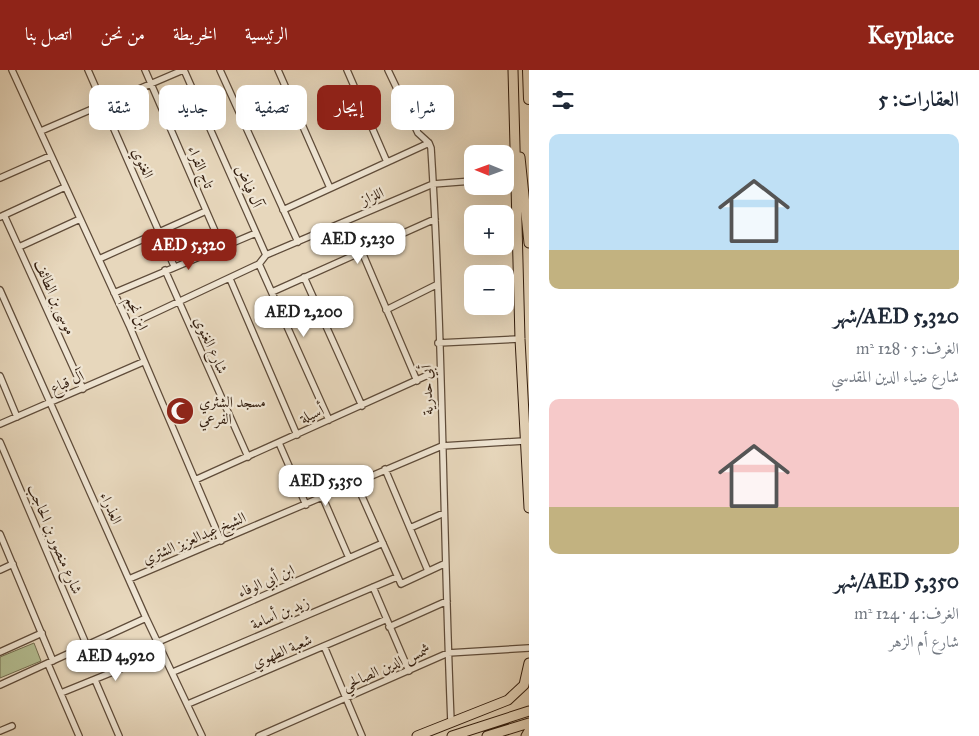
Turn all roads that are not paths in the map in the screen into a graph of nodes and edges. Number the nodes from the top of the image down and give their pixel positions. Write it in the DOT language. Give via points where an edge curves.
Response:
graph roads {
  1 [pos="12,70"];
  2 [pos="88,70"];
  3 [pos="145,70"];
  4 [pos="183,70"];
  5 [pos="220,70"];
  6 [pos="278,70"];
  7 [pos="347,70"];
  8 [pos="388,70"];
  9 [pos="528,70"];
  10 [pos="514,74"];
  11 [pos="151,83"];
  12 [pos="95,85"];
  13 [pos="146,85"];
  14 [pos="529,99"];
  15 [pos="89,110"];
  16 [pos="115,130"];
  17 [pos="41,131"];
  18 [pos="429,143"];
  19 [pos="511,145"];
  20 [pos="50,156"];
  21 [pos="387,162"];
  22 [pos="0,178"];
  23 [pos="464,182"];
  24 [pos="433,184"];
  25 [pos="64,187"];
  26 [pos="330,188"];
  27 [pos="511,195"];
  28 [pos="283,210"];
  29 [pos="206,211"];
  30 [pos="2,216"];
  31 [pos="80,219"];
  32 [pos="435,219"];
  33 [pos="160,232"];
  34 [pos="256,232"];
  35 [pos="298,242"];
  36 [pos="529,243"];
  37 [pos="19,247"];
  38 [pos="222,247"];
  39 [pos="362,252"];
  40 [pos="266,256"];
  41 [pos="99,259"];
  42 [pos="259,264"];
  43 [pos="174,266"];
  44 [pos="165,270"];
  45 [pos="304,277"];
  46 [pos="230,279"];
  47 [pos="436,285"];
  48 [pos="0,290"];
  49 [pos="272,292"];
  50 [pos="114,293"];
  51 [pos="179,303"];
  52 [pos="386,310"];
  53 [pos="129,325"];
  54 [pos="520,339"];
  55 [pos="438,343"];
  56 [pos="143,362"];
  57 [pos="439,370"];
  58 [pos="0,376"];
  59 [pos="417,381"];
  60 [pos="83,389"];
  61 [pos="50,404"];
  62 [pos="362,406"];
  63 [pos="17,417"];
  64 [pos="329,420"];
  65 [pos="0,424"];
  66 [pos="297,435"];
  67 [pos="524,441"];
  68 [pos="0,442"];
  69 [pos="279,443"];
  70 [pos="442,446"];
  71 [pos="248,457"];
  72 [pos="385,469"];
  73 [pos="195,480"];
  74 [pos="356,483"];
  75 [pos="323,498"];
  76 [pos="306,505"];
  77 [pos="529,508"];
  78 [pos="444,513"];
  79 [pos="410,528"];
  80 [pos="0,534"];
  81 [pos="221,541"];
  82 [pos="383,543"];
  83 [pos="350,558"];
  84 [pos="13,564"];
  85 [pos="444,564"];
  86 [pos="0,570"];
  87 [pos="428,571"];
  88 [pos="397,577"];
  89 [pos="129,579"];
  90 [pos="373,587"];
  91 [pos="447,601"];
  92 [pos="146,618"];
  93 [pos="385,620"];
  94 [pos="389,627"];
  95 [pos="42,633"];
  96 [pos="158,642"];
  97 [pos="87,646"];
  98 [pos="324,646"];
  99 [pos="529,648"];
  100 [pos="0,652"];
  101 [pos="162,652"];
  102 [pos="448,653"];
  103 [pos="51,662"];
  104 [pos="529,663"];
  105 [pos="409,671"];
  106 [pos="173,672"];
  107 [pos="95,680"];
  108 [pos="0,685"];
  109 [pos="61,693"];
  110 [pos="346,699"];
  111 [pos="188,704"];
  112 [pos="529,711"];
  113 [pos="451,722"];
  114 [pos="529,723"];
  115 [pos="12,726"];
  116 [pos="0,731"];
  117 [pos="529,731"];
  118 [pos="79,736"];
  119 [pos="119,736"];
  120 [pos="202,736"];
  121 [pos="259,736"];
  122 [pos="362,736"];
  123 [pos="417,736"];
  124 [pos="452,736"];
  125 [pos="486,736"];
  126 [pos="526,736"];
  1 -- 17 [label="street, ابن نجم"];
  2 -- 12 [label="street, الغنوي"];
  3 -- 11 [label="street, تاج القراء"];
  4 -- 11 [label="street"];
  4 -- 34 [label="street, آل فياض"];
  5 -- 28 [label="street"];
  6 -- 26 [label="street"];
  7 -- 21 [label="street"];
  8 -- 18 [label="street" via="418,133"];
  9 -- 14 [label="highway"];
  10 -- 19 [label="main road"];
  10 -- 36 [label="main road"];
  11 -- 13 [label="street"];
  11 -- 29 [label="street, تاج القراء"];
  15 -- 17 [label="street"];
  16 -- 33 [label="street, الغنوي"];
  17 -- 20 [label="street, ابن نجم"];
  18 -- 21 [label="street"];
  18 -- 24 [label="street, أبي حدرية"];
  20 -- 22 [label="street"];
  20 -- 25 [label="street, ابن نجم"];
  21 -- 26 [label="street"];
  23 -- 24 [label="street"];
  24 -- 32 [label="street, أبي حدرية"];
  24 -- 35 [label="street, اللزاز"];
  25 -- 30 [label="street"];
  25 -- 31 [label="street, ابن نجم"];
  26 -- 28 [label="street"];
  27 -- 54 [label="main road"];
  28 -- 35 [label="street"];
  29 -- 33 [label="street"];
  29 -- 38 [label="street, تاج القراء"];
  30 -- 37 [label="street, موسى بن الطائف"];
  31 -- 37 [label="street"];
  31 -- 41 [label="street, ابن نجم"];
  32 -- 39 [label="street"];
  32 -- 47 [label="street, أبي حدرية"];
  33 -- 41 [label="street"];
  33 -- 43 [label="street, الغنوي"];
  34 -- 38 [label="street"];
  34 -- 40 [label="street, آل فياض"];
  35 -- 40 [label="street, اللزاز"];
  37 -- 60 [label="street, موسى بن الطائف"];
  38 -- 43 [label="street"];
  39 -- 45 [label="street"];
  39 -- 52 [label="street"];
  40 -- 42 [label="street"];
  41 -- 50 [label="street, ابن نجم"];
  42 -- 46 [label="street"];
  42 -- 49 [label="street"];
  43 -- 44 [label="street"];
  44 -- 50 [label="street"];
  44 -- 51 [label="street, شارع الغنوي"];
  45 -- 49 [label="street"];
  45 -- 62 [label="street"];
  46 -- 51 [label="street"];
  46 -- 66 [label="street"];
  47 -- 52 [label="street"];
  47 -- 55 [label="street, أبي حدرية"];
  48 -- 61 [label="street, العذراء"];
  49 -- 64 [label="street"];
  50 -- 53 [label="street, ابن نجم"];
  51 -- 53 [label="street"];
  51 -- 71 [label="street, شارع الغنوي"];
  52 -- 59 [label="street"];
  53 -- 56 [label="street, ابن نجم"];
  54 -- 55 [label="street"];
  54 -- 67 [label="main road"];
  55 -- 57 [label="street, أبي حدرية"];
  56 -- 60 [label="street, آل قباع"];
  56 -- 73 [label="street, ابن نجم"];
  57 -- 59 [label="street, أسيلة"];
  57 -- 70 [label="street, أبي حدرية"];
  58 -- 63 [label="street"];
  59 -- 62 [label="street, أسيلة"];
  60 -- 61 [label="street, آل قباع"];
  61 -- 63 [label="street, آل قباع"];
  61 -- 89 [label="street, العذراء"];
  62 -- 64 [label="street, أسيلة"];
  63 -- 65 [label="street, آل قباع"];
  64 -- 66 [label="street, أسيلة"];
  66 -- 69 [label="street, أسيلة"];
  67 -- 70 [label="street, الشيخ عبدالعزيز الشتري"];
  67 -- 77 [label="main road"];
  68 -- 97 [label="street, شارع منصور بن الحاجب"];
  69 -- 71 [label="street, أسيلة"];
  69 -- 76 [label="street"];
  70 -- 72 [label="street, الشيخ عبدالعزيز الشتري"];
  70 -- 78 [label="street, أبي حدرية"];
  71 -- 73 [label="street, أسيلة"];
  72 -- 74 [label="street, الشيخ عبدالعزيز الشتري"];
  72 -- 79 [label="street"];
  73 -- 81 [label="street, ابن نجم"];
  74 -- 75 [label="street, الشيخ عبدالعزيز الشتري"];
  74 -- 82 [label="street"];
  75 -- 76 [label="street, الشيخ عبدالعزيز الشتري"];
  75 -- 83 [label="street"];
  76 -- 81 [label="street, الشيخ عبدالعزيز الشتري"];
  78 -- 79 [label="street"];
  78 -- 85 [label="street, أبي حدرية"];
  79 -- 87 [label="street"];
  80 -- 84 [label="street"];
  81 -- 89 [label="street, الشيخ عبدالعزيز الشتري"];
  82 -- 83 [label="street, ابن أبي الوفاء"];
  82 -- 88 [label="street"];
  83 -- 96 [label="street, ابن أبي الوفاء"];
  84 -- 86 [label="street"];
  84 -- 95 [label="street"];
  85 -- 87 [label="street"];
  85 -- 91 [label="street, أبي حدرية"];
  87 -- 88 [label="street" via="401,584"];
  88 -- 90 [label="street, زيد بن أسامة"];
  89 -- 92 [label="street, العذراء"];
  90 -- 93 [label="street"];
  90 -- 106 [label="street, زيد بن أسامة"];
  91 -- 94 [label="street"];
  91 -- 102 [label="street, أبي حدرية"];
  92 -- 96 [label="street, العذراء"];
  92 -- 97 [label="street"];
  93 -- 94 [label="street"];
  93 -- 98 [label="street, شعبة الطهوي"];
  94 -- 105 [label="street"];
  95 -- 100 [label="street"];
  95 -- 103 [label="street"];
  96 -- 101 [label="street, العذراء"];
  97 -- 103 [label="street"];
  98 -- 110 [label="street"];
  98 -- 111 [label="street, شعبة الطهوي"];
  99 -- 102 [label="street, شمس الدين الصالحي"];
  101 -- 106 [label="street, العذراء"];
  101 -- 107 [label="street"];
  102 -- 105 [label="street, شمس الدين الصالحي"];
  102 -- 113 [label="street, أبي حدرية"];
  103 -- 108 [label="street"];
  103 -- 109 [label="street"];
  104 -- 113 [label="main road" via="524,685 508,700"];
  105 -- 110 [label="street, شمس الدين الصالحي"];
  106 -- 111 [label="street, العذراء"];
  107 -- 109 [label="street"];
  107 -- 119 [label="street"];
  109 -- 118 [label="street"];
  110 -- 121 [label="street, شمس الدين الصالحي"];
  110 -- 122 [label="street"];
  111 -- 120 [label="street, العذراء"];
  112 -- 124 [label="main road"];
  113 -- 123 [label="main road"];
  114 -- 125 [label="main road"];
  115 -- 116 [label="street"];
  117 -- 126 [label="main road"];
}
